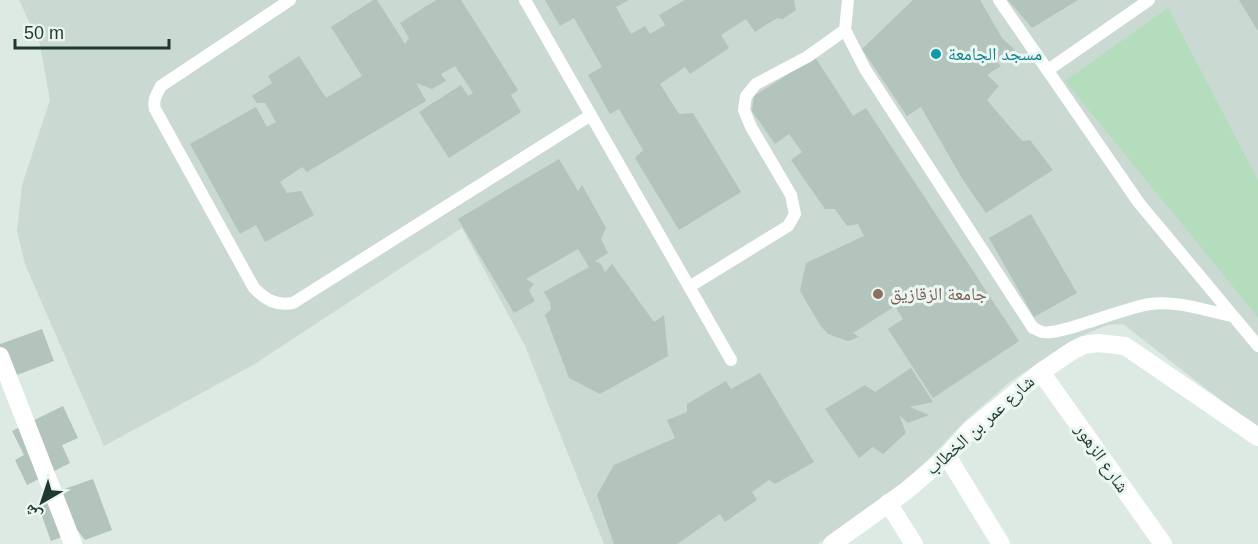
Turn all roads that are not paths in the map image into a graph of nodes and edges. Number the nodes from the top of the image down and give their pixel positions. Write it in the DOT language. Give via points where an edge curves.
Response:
graph roads {
  1 [pos="290,0"];
  2 [pos="525,0"];
  3 [pos="848,0"];
  4 [pos="999,0"];
  5 [pos="1149,0"];
  6 [pos="845,30"];
  7 [pos="1048,70"];
  8 [pos="591,115"];
  9 [pos="689,287"];
  10 [pos="1233,316"];
  11 [pos="1258,346"];
  12 [pos="0,356"];
  13 [pos="731,360"];
  14 [pos="1041,372"];
  15 [pos="1258,437"];
  16 [pos="947,456"];
  17 [pos="888,503"];
  18 [pos="73,544"];
  19 [pos="832,544"];
  20 [pos="914,544"];
  21 [pos="1001,544"];
  22 [pos="1163,544"];
  1 -- 8 [label="lane" via="161,87 154,104 254,288 274,303 293,303"];
  2 -- 8 [label="lane"];
  3 -- 6 [label="lane"];
  4 -- 7 [label="lane"];
  5 -- 7 [label="lane"];
  6 -- 9 [label="lane" via="807,57 756,84 747,96 744,110 751,127 791,195 795,214 788,226"];
  6 -- 10 [label="lane" via="865,69 1033,328 1058,331 1152,303"];
  7 -- 10 [label="lane" via="1139,203"];
  8 -- 9 [label="lane"];
  9 -- 13 [label="lane"];
  10 -- 11 [label="lane"];
  12 -- 18 [label="street"];
  14 -- 15 [label="street, شارع عمر بن الخطاب" via="1084,345 1125,346"];
  14 -- 16 [label="street, شارع عمر بن الخطاب" via="970,430"];
  14 -- 22 [label="street, شارع الزهور"];
  16 -- 17 [label="street, شارع عمر بن الخطاب"];
  16 -- 21 [label="street"];
  17 -- 19 [label="street, شارع عمر بن الخطاب"];
  17 -- 20 [label="street"];
}
